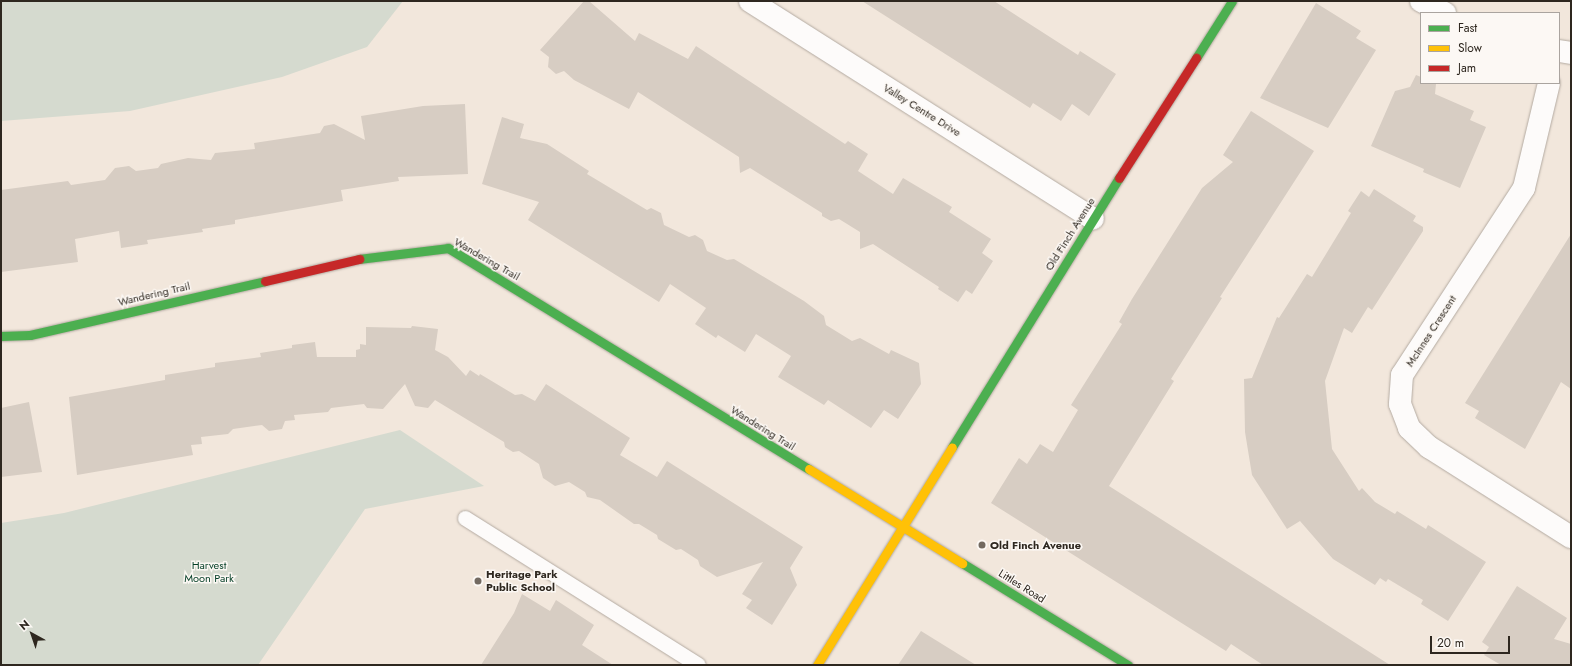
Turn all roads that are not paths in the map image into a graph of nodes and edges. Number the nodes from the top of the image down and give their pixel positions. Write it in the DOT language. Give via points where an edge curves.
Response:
graph roads {
  1 [pos="750,1"];
  2 [pos="1232,1"];
  3 [pos="1421,1"];
  4 [pos="1443,12"];
  5 [pos="1560,51"];
  6 [pos="1571,53"];
  7 [pos="1549,84"];
  8 [pos="1094,219"];
  9 [pos="1,336"];
  10 [pos="465,518"];
  11 [pos="902,527"];
  12 [pos="1571,537"];
  13 [pos="698,665"];
  14 [pos="817,665"];
  15 [pos="1128,665"];
  1 -- 8 [label="street, Valley Centre Drive"];
  2 -- 8 [label="street, Old Finch Avenue"];
  3 -- 4 [label="street"];
  5 -- 6 [label="street"];
  7 -- 12 [label="street, McInnes Crescent" via="1524,188 1402,375 1400,404 1409,428 1429,447"];
  8 -- 11 [label="street, Old Finch Avenue"];
  9 -- 11 [label="street, Wandering Trail" via="30,335 368,257 448,248"];
  10 -- 13 [label="lane"];
  11 -- 14 [label="street, Old Finch Avenue"];
  11 -- 15 [label="street, Littles Road"];
}
